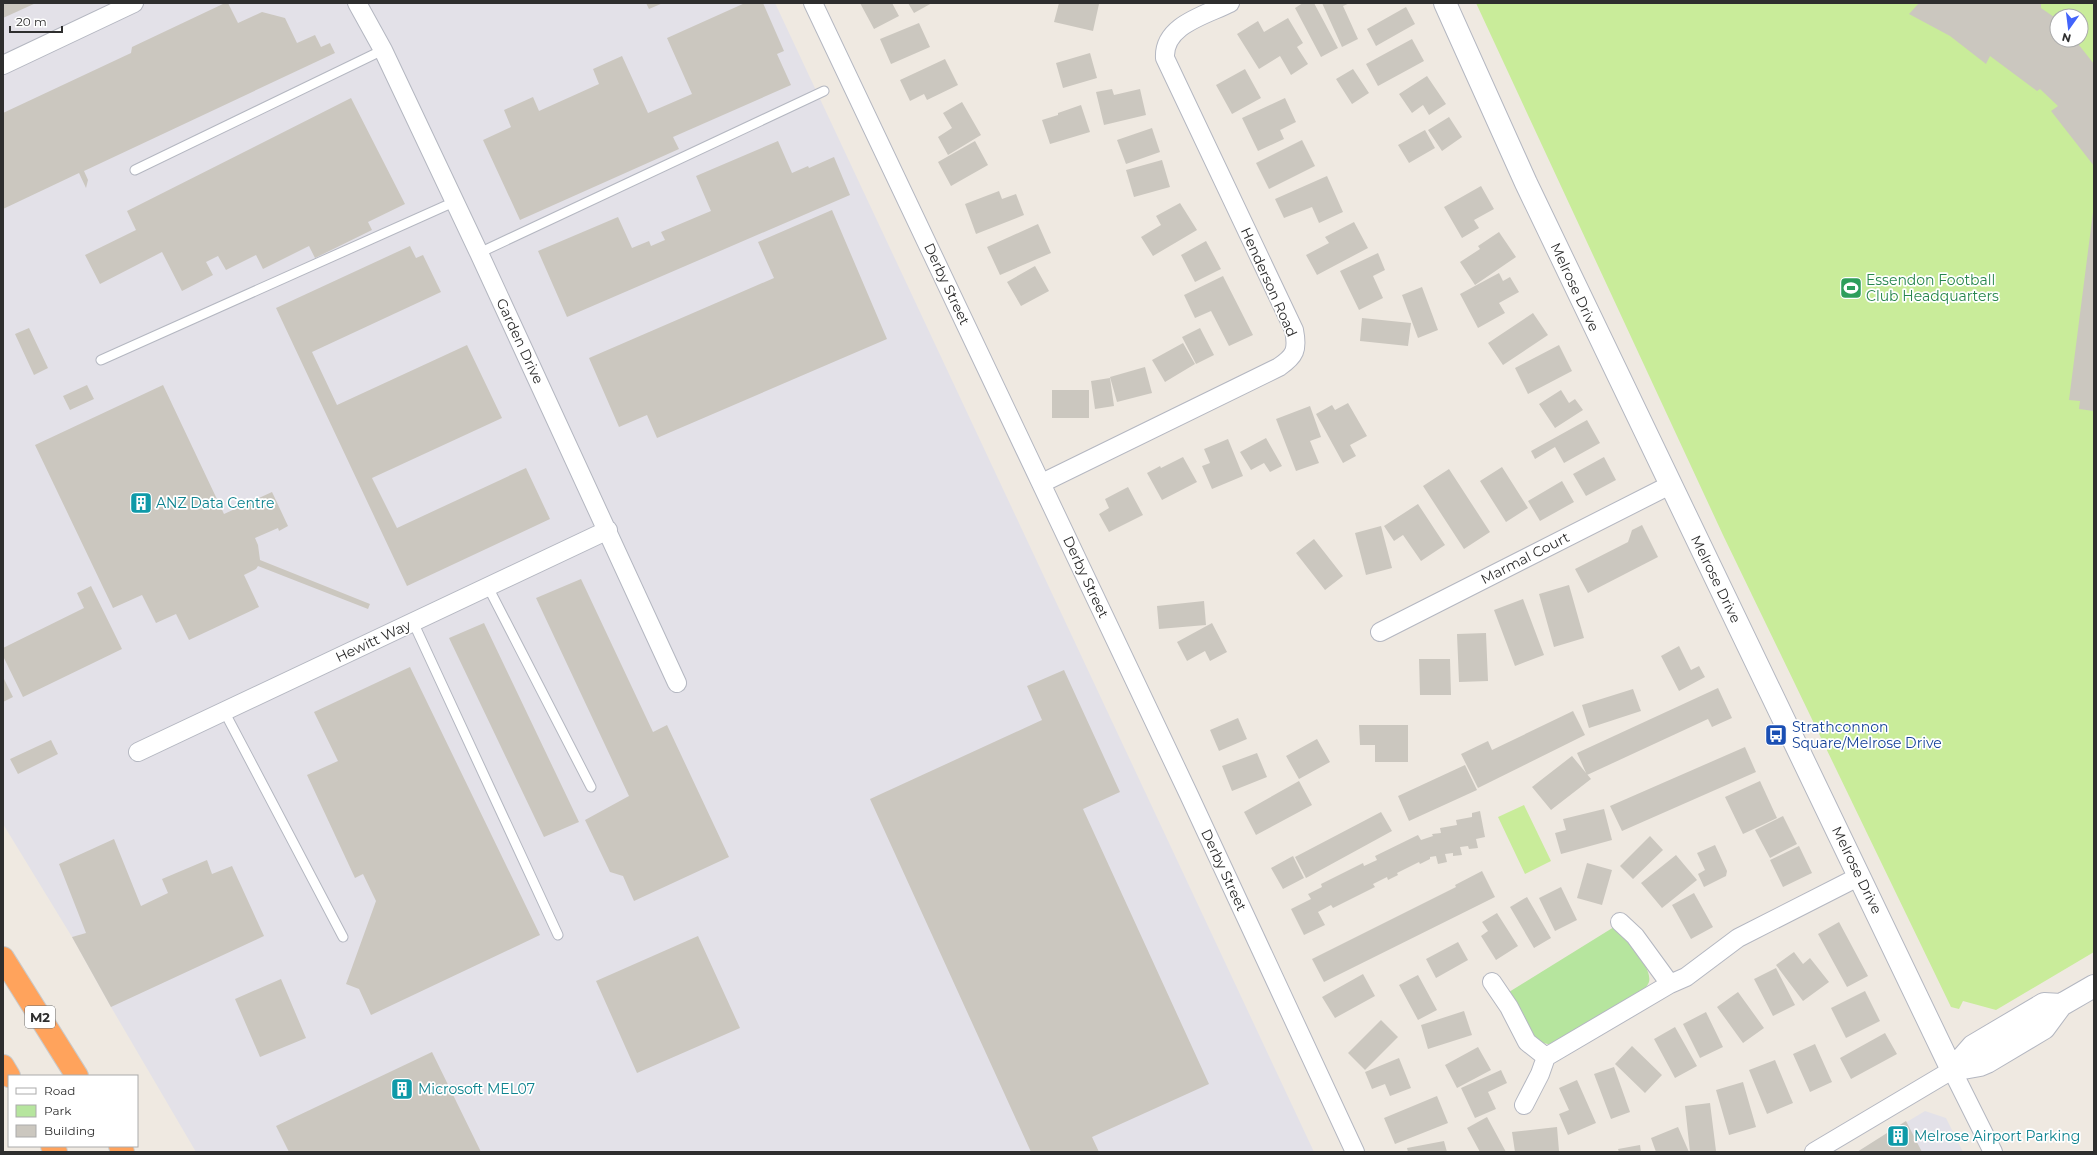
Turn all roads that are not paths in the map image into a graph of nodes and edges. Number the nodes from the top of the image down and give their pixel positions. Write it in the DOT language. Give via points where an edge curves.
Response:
graph roads {
  1 [pos="134,3"];
  2 [pos="357,3"];
  3 [pos="813,3"];
  4 [pos="1230,3"];
  5 [pos="1445,3"];
  6 [pos="383,50"];
  7 [pos="3,65"];
  8 [pos="824,91"];
  9 [pos="135,170"];
  10 [pos="454,202"];
  11 [pos="479,253"];
  12 [pos="101,360"];
  13 [pos="1042,483"];
  14 [pos="1670,485"];
  15 [pos="608,530"];
  16 [pos="488,587"];
  17 [pos="413,622"];
  18 [pos="1380,632"];
  19 [pos="677,683"];
  20 [pos="224,711"];
  21 [pos="138,752"];
  22 [pos="591,787"];
  23 [pos="1860,876"];
  24 [pos="1620,922"];
  25 [pos="558,935"];
  26 [pos="343,938"];
  27 [pos="3,958"];
  28 [pos="1492,982"];
  29 [pos="1670,984"];
  30 [pos="2094,986"];
  31 [pos="1546,1057"];
  32 [pos="3,1066"];
  33 [pos="1952,1070"];
  34 [pos="8,1075"];
  35 [pos="76,1075"];
  36 [pos="1524,1106"];
  37 [pos="1355,1152"];
  38 [pos="1814,1152"];
  39 [pos="1993,1152"];
  1 -- 7 [label="street"];
  2 -- 6 [label="street, Garden Drive"];
  3 -- 13 [label="street, Derby Street"];
  4 -- 13 [label="street, Henderson Road" via="1182,26 1173,33 1166,45 1165,58 1294,330 1295,352 1279,367"];
  5 -- 14 [label="street, Melrose Drive" via="1526,183"];
  6 -- 9 [label="lane"];
  6 -- 10 [label="street, Garden Drive"];
  8 -- 11 [label="lane"];
  10 -- 11 [label="street, Garden Drive"];
  10 -- 12 [label="lane"];
  11 -- 15 [label="street, Garden Drive"];
  13 -- 37 [label="street, Derby Street"];
  14 -- 18 [label="street, Marmal Court"];
  14 -- 23 [label="street, Melrose Drive"];
  15 -- 16 [label="street, Hewitt Way"];
  15 -- 19 [label="street, Garden Drive"];
  16 -- 17 [label="street, Hewitt Way"];
  16 -- 22 [label="lane"];
  17 -- 20 [label="street, Hewitt Way"];
  17 -- 25 [label="lane"];
  20 -- 21 [label="street, Hewitt Way"];
  20 -- 26 [label="lane"];
  23 -- 29 [label="street" via="1738,938 1686,977"];
  23 -- 33 [label="street, Melrose Drive"];
  24 -- 29 [label="street" via="1635,936"];
  27 -- 35 [label="highway, M2"];
  28 -- 31 [label="street" via="1509,1007 1527,1042"];
  29 -- 31 [label="street"];
  30 -- 33 [label="street" via="2061,1005 2044,1004 1989,1036 1971,1047"];
  31 -- 36 [label="street"];
  32 -- 34 [label="highway"];
  33 -- 38 [label="street"];
  33 -- 39 [label="street, Melrose Drive"];
}
